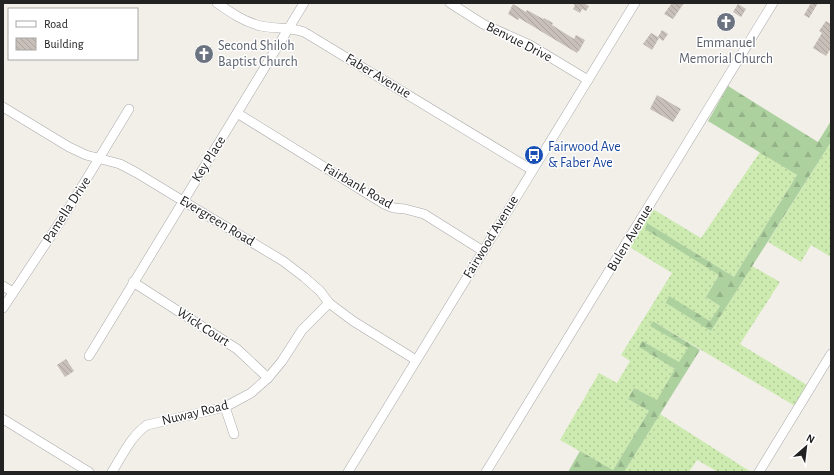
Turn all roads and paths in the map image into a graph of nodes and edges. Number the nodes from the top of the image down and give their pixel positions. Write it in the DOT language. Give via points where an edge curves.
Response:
graph roads {
  1 [pos="216,3"];
  2 [pos="304,3"];
  3 [pos="452,3"];
  4 [pos="635,3"];
  5 [pos="773,3"];
  6 [pos="289,29"];
  7 [pos="588,80"];
  8 [pos="3,107"];
  9 [pos="129,109"];
  10 [pos="237,113"];
  11 [pos="100,158"];
  12 [pos="532,170"];
  13 [pos="183,200"];
  14 [pos="483,251"];
  15 [pos="133,282"];
  16 [pos="3,286"];
  17 [pos="13,292"];
  18 [pos="330,303"];
  19 [pos="3,308"];
  20 [pos="831,354"];
  21 [pos="89,356"];
  22 [pos="416,360"];
  23 [pos="268,378"];
  24 [pos="225,407"];
  25 [pos="3,419"];
  26 [pos="234,434"];
  27 [pos="89,472"];
  28 [pos="112,472"];
  29 [pos="348,472"];
  30 [pos="486,472"];
  31 [pos="759,472"];
  1 -- 6 [label="street, Faber Avenue" via="254,24"];
  2 -- 6 [label="street, Key Place"];
  3 -- 7 [label="street, Benvue Drive" via="483,24 530,45"];
  4 -- 7 [label="street, Fairwood Avenue"];
  5 -- 30 [label="street, Bulen Avenue"];
  6 -- 10 [label="street, Key Place"];
  6 -- 12 [label="street, Faber Avenue" via="304,32 317,39"];
  7 -- 12 [label="street, Fairwood Avenue"];
  8 -- 11 [label="street, Evergreen Road" via="69,147"];
  9 -- 11 [label="street, Pamella Drive"];
  10 -- 13 [label="street, Key Place"];
  10 -- 14 [label="street, Fairbank Road" via="384,204 424,214"];
  11 -- 13 [label="street, Evergreen Road" via="120,164"];
  11 -- 17 [label="street, Pamella Drive" via="51,238"];
  12 -- 14 [label="street, Fairwood Avenue"];
  13 -- 15 [label="street, Key Place"];
  13 -- 18 [label="street, Evergreen Road" via="283,261 320,291"];
  14 -- 22 [label="street, Fairwood Avenue"];
  15 -- 21 [label="street, Key Place"];
  15 -- 23 [label="street, Wick Court" via="237,349"];
  16 -- 17 [label="street"];
  17 -- 19 [label="street, Pamella Drive"];
  18 -- 22 [label="street, Evergreen Road" via="353,321"];
  18 -- 23 [label="street, Nuway Road" via="302,330"];
  20 -- 31 [label="street"];
  22 -- 29 [label="street, Fairwood Avenue"];
  23 -- 24 [label="street, Nuway Road" via="250,393"];
  24 -- 26 [label="street"];
  24 -- 28 [label="street, Nuway Road" via="148,425 135,436"];
  25 -- 27 [label="street"];
}
